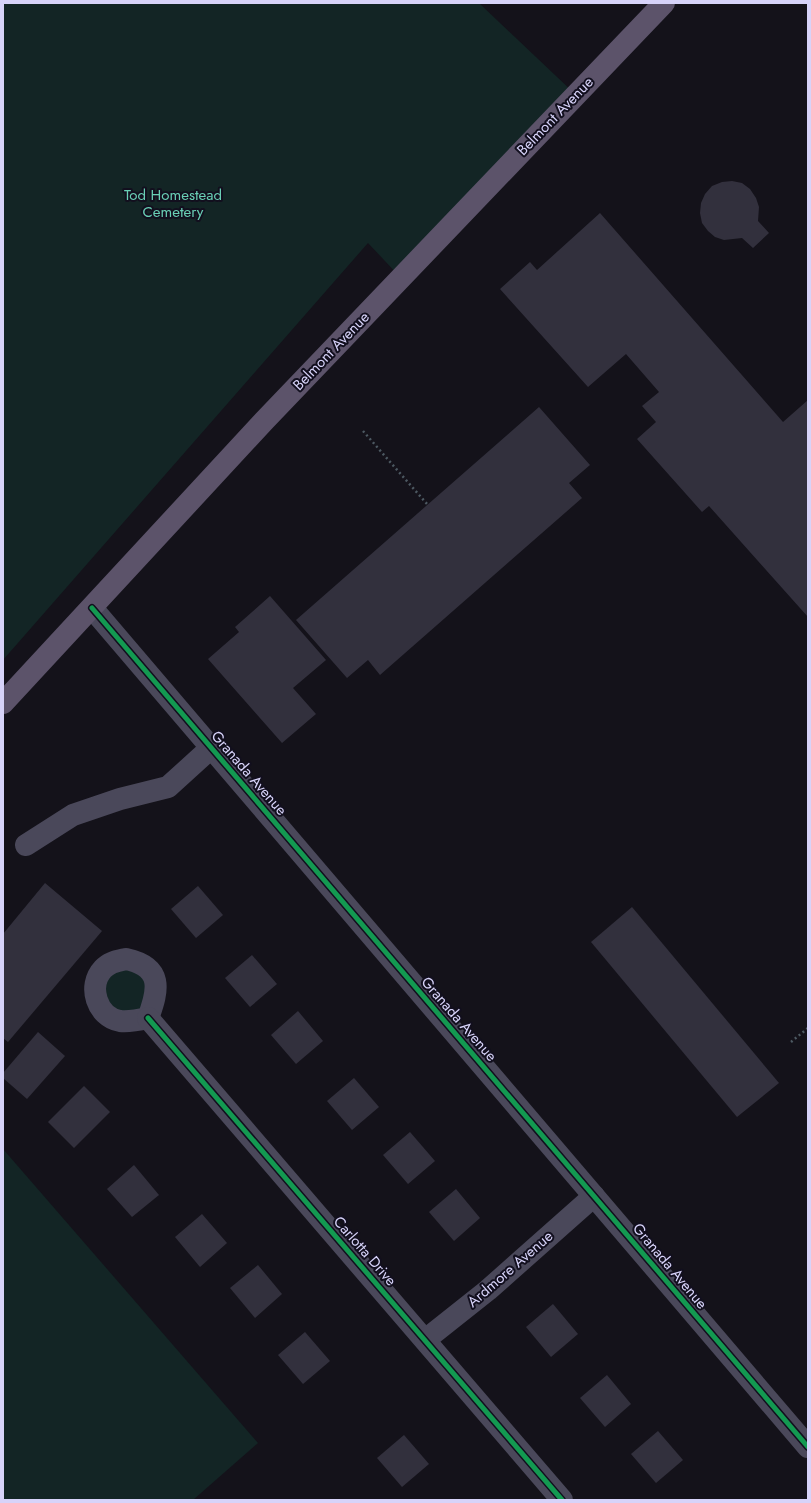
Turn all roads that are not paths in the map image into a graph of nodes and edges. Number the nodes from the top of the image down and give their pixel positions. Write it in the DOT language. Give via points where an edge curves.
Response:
graph roads {
  1 [pos="664,3"];
  2 [pos="92,608"];
  3 [pos="3,703"];
  4 [pos="211,748"];
  5 [pos="26,845"];
  6 [pos="148,1018"];
  7 [pos="594,1196"];
  8 [pos="426,1340"];
  9 [pos="808,1447"];
  10 [pos="562,1500"];
  1 -- 2 [label="main road, Belmont Avenue" via="279,405"];
  2 -- 3 [label="main road, Belmont Avenue"];
  2 -- 4 [label="street, Granada Avenue"];
  4 -- 5 [label="street" via="168,787 120,798 73,815"];
  4 -- 7 [label="street, Granada Avenue"];
  6 -- 8 [label="street, Carlotta Drive"];
  7 -- 8 [label="street, Ardmore Avenue" via="488,1290"];
  7 -- 9 [label="street, Granada Avenue"];
  8 -- 10 [label="street, Carlotta Drive"];
}
